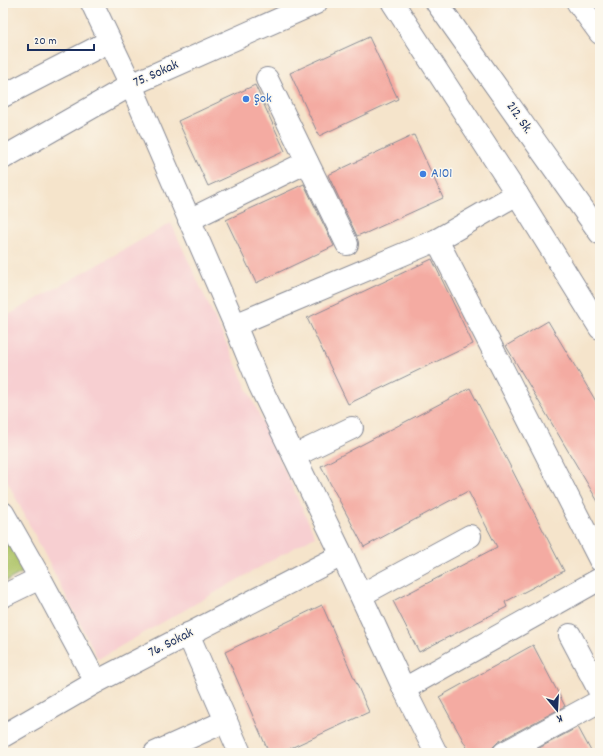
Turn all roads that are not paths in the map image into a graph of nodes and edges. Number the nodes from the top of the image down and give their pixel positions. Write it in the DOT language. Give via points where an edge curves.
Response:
graph roads {
  1 [pos="92,3"];
  2 [pos="316,3"];
  3 [pos="393,3"];
  4 [pos="437,3"];
  5 [pos="578,3"];
  6 [pos="600,33"];
  7 [pos="110,41"];
  8 [pos="267,79"];
  9 [pos="131,85"];
  10 [pos="3,96"];
  11 [pos="3,158"];
  12 [pos="307,162"];
  13 [pos="516,194"];
  14 [pos="189,220"];
  15 [pos="600,233"];
  16 [pos="437,240"];
  17 [pos="347,244"];
  18 [pos="235,325"];
  19 [pos="600,328"];
  20 [pos="352,428"];
  21 [pos="294,456"];
  22 [pos="3,513"];
  23 [pos="470,536"];
  24 [pos="342,555"];
  25 [pos="600,560"];
  26 [pos="40,578"];
  27 [pos="600,579"];
  28 [pos="360,595"];
  29 [pos="3,596"];
  30 [pos="188,634"];
  31 [pos="570,635"];
  32 [pos="96,682"];
  33 [pos="404,689"];
  34 [pos="600,692"];
  35 [pos="600,701"];
  36 [pos="226,721"];
  37 [pos="3,736"];
  38 [pos="156,753"];
  39 [pos="240,753"];
  40 [pos="436,753"];
  41 [pos="504,753"];
  1 -- 7 [label="street"];
  2 -- 9 [label="street, 75. Sokak"];
  3 -- 13 [label="street"];
  4 -- 15 [label="street, 212. Sk."];
  5 -- 6 [label="street"];
  7 -- 9 [label="street"];
  7 -- 10 [label="street"];
  8 -- 12 [label="street"];
  9 -- 11 [label="street, 75. Sokak"];
  9 -- 14 [label="street"];
  12 -- 14 [label="street"];
  12 -- 17 [label="street"];
  13 -- 16 [label="street"];
  13 -- 19 [label="street"];
  14 -- 18 [label="street"];
  16 -- 18 [label="street"];
  16 -- 25 [label="street"];
  18 -- 21 [label="street" via="260,386"];
  20 -- 21 [label="street"];
  21 -- 24 [label="street"];
  22 -- 26 [label="street"];
  23 -- 28 [label="street"];
  24 -- 28 [label="street"];
  24 -- 30 [label="street, 76. Sokak"];
  26 -- 29 [label="street"];
  26 -- 32 [label="street"];
  27 -- 33 [label="street"];
  28 -- 33 [label="street"];
  30 -- 32 [label="street, 76. Sokak"];
  30 -- 36 [label="street"];
  31 -- 34 [label="street"];
  32 -- 37 [label="street, 76. Sokak"];
  33 -- 40 [label="street"];
  35 -- 41 [label="street"];
  36 -- 38 [label="street"];
  36 -- 39 [label="street"];
}
